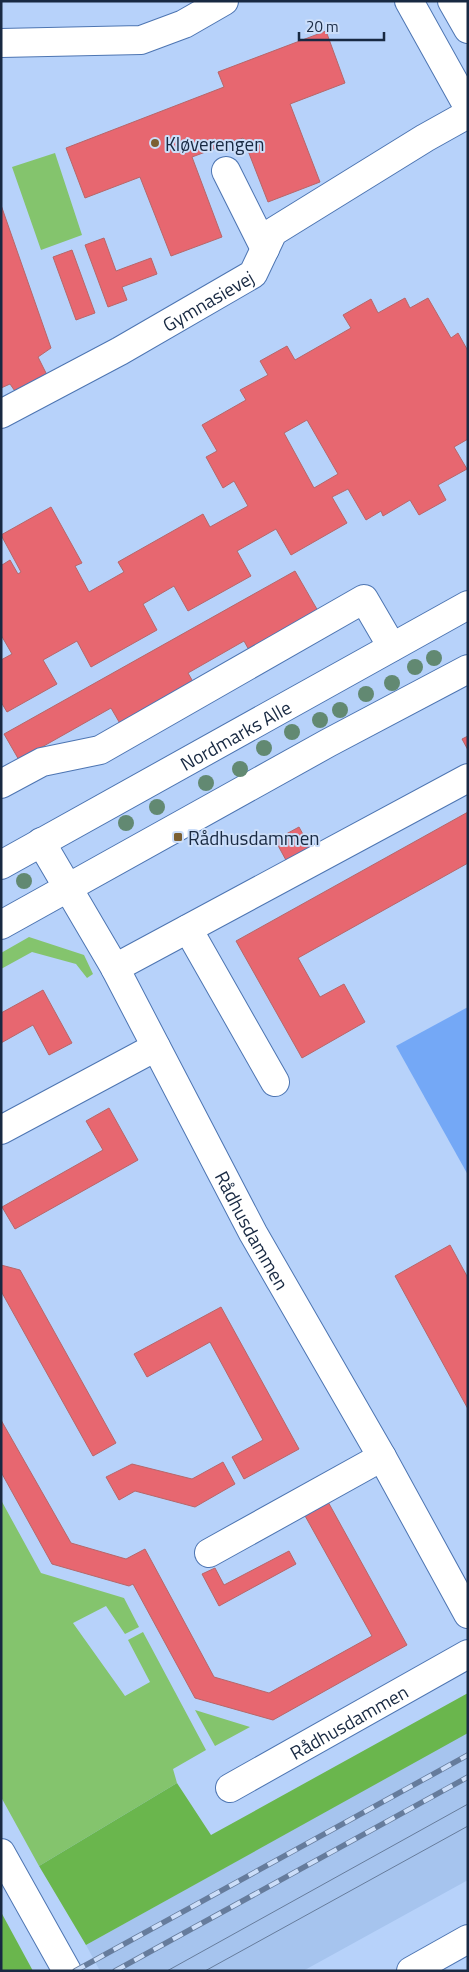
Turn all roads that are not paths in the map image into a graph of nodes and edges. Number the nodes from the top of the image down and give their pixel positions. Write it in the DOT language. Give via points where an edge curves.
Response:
graph roads {
  1 [pos="224,1"];
  2 [pos="409,1"];
  3 [pos="452,1"];
  4 [pos="468,29"];
  5 [pos="1,43"];
  6 [pos="468,107"];
  7 [pos="468,114"];
  8 [pos="226,171"];
  9 [pos="265,249"];
  10 [pos="1,414"];
  11 [pos="468,606"];
  12 [pos="392,647"];
  13 [pos="468,669"];
  14 [pos="468,778"];
  15 [pos="1,784"];
  16 [pos="41,842"];
  17 [pos="1,865"];
  18 [pos="69,888"];
  19 [pos="1,926"];
  20 [pos="188,929"];
  21 [pos="115,968"];
  22 [pos="156,1047"];
  23 [pos="275,1082"];
  24 [pos="1,1130"];
  25 [pos="382,1457"];
  26 [pos="209,1553"];
  27 [pos="468,1614"];
  28 [pos="468,1654"];
  29 [pos="230,1788"];
  30 [pos="1,1853"];
  31 [pos="468,1940"];
  32 [pos="67,1971"];
  33 [pos="411,1971"];
  1 -- 5 [label="street" via="184,24 141,40"];
  2 -- 6 [label="street"];
  3 -- 4 [label="street"];
  7 -- 9 [label="street, Gymnasievej" via="274,232"];
  8 -- 9 [label="street"];
  9 -- 10 [label="street, Gymnasievej" via="253,274 120,351"];
  11 -- 12 [label="street, Nordmarks Alle"];
  12 -- 15 [label="street" via="364,599 100,750 42,762"];
  12 -- 16 [label="street, Nordmarks Alle"];
  13 -- 18 [label="street"];
  14 -- 20 [label="street"];
  16 -- 17 [label="street, Nordmarks Alle"];
  16 -- 18 [label="street, Rådhusdammen"];
  18 -- 19 [label="street"];
  18 -- 21 [label="street, Rådhusdammen"];
  20 -- 21 [label="street"];
  20 -- 23 [label="street"];
  21 -- 22 [label="street, Rådhusdammen"];
  22 -- 24 [label="street"];
  22 -- 25 [label="street, Rådhusdammen" via="253,1233"];
  25 -- 26 [label="street"];
  25 -- 27 [label="street, Rådhusdammen"];
  28 -- 29 [label="street, Rådhusdammen"];
  30 -- 32 [label="street"];
  31 -- 33 [label="street"];
}
